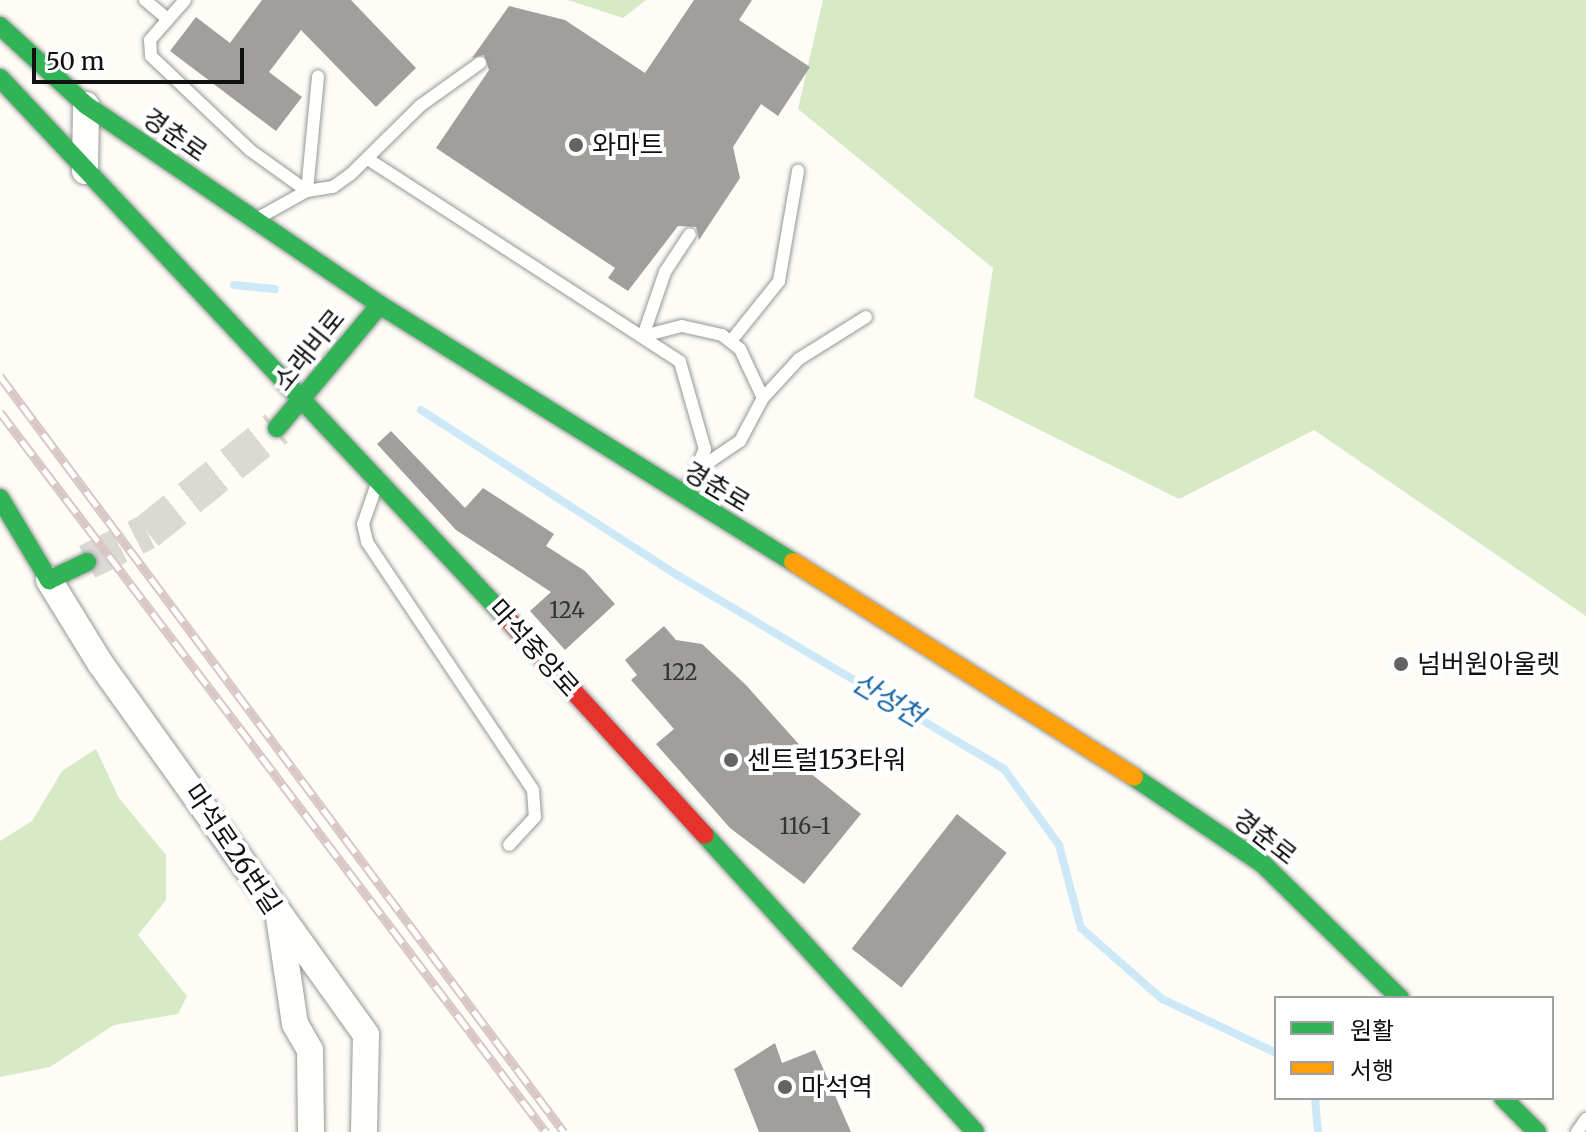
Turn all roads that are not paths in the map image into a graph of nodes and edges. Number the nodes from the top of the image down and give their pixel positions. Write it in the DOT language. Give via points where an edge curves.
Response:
graph roads {
  1 [pos="145,0"];
  2 [pos="185,0"];
  3 [pos="168,19"];
  4 [pos="0,26"];
  5 [pos="480,63"];
  6 [pos="318,77"];
  7 [pos="0,78"];
  8 [pos="86,105"];
  9 [pos="368,159"];
  10 [pos="85,171"];
  11 [pos="798,171"];
  12 [pos="302,196"];
  13 [pos="252,220"];
  14 [pos="690,234"];
  15 [pos="380,305"];
  16 [pos="866,317"];
  17 [pos="643,336"];
  18 [pos="731,341"];
  19 [pos="763,398"];
  20 [pos="305,400"];
  21 [pos="277,428"];
  22 [pos="703,466"];
  23 [pos="379,477"];
  24 [pos="682,497"];
  25 [pos="0,498"];
  26 [pos="87,562"];
  27 [pos="49,580"];
  28 [pos="509,845"];
  29 [pos="279,917"];
  30 [pos="1398,996"];
  31 [pos="1505,1100"];
  32 [pos="1586,1119"];
  33 [pos="311,1132"];
  34 [pos="364,1132"];
  35 [pos="975,1132"];
  36 [pos="1537,1132"];
  37 [pos="1577,1132"];
  1 -- 3 [label="lane"];
  2 -- 3 [label="lane"];
  3 -- 12 [label="lane" via="149,45 156,63"];
  4 -- 8 [label="street, 경춘로"];
  5 -- 9 [label="lane" via="420,106"];
  6 -- 12 [label="lane"];
  7 -- 10 [label="street, 마석중앙로"];
  8 -- 10 [label="street"];
  8 -- 13 [label="street, 경춘로"];
  9 -- 12 [label="lane" via="333,187"];
  9 -- 17 [label="lane"];
  10 -- 20 [label="street, 마석중앙로"];
  11 -- 18 [label="lane" via="779,281"];
  12 -- 13 [label="lane"];
  13 -- 15 [label="street, 경춘로"];
  14 -- 17 [label="lane" via="665,272"];
  15 -- 20 [label="street, 소래비로"];
  15 -- 24 [label="street, 경춘로"];
  16 -- 19 [label="lane" via="799,359"];
  17 -- 18 [label="lane" via="682,326"];
  17 -- 22 [label="lane" via="687,370"];
  18 -- 19 [label="lane"];
  19 -- 22 [label="lane" via="740,441"];
  20 -- 21 [label="street, 소래비로"];
  20 -- 23 [label="street, 마석중앙로"];
  22 -- 24 [label="lane"];
  23 -- 28 [label="lane" via="366,508 367,542 533,790 535,817"];
  23 -- 35 [label="street, 마석중앙로"];
  24 -- 30 [label="street, 경춘로" via="1068,732 1263,864"];
  25 -- 27 [label="street"];
  26 -- 27 [label="street"];
  27 -- 29 [label="street, 마석로26번길"];
  29 -- 33 [label="street" via="295,1024 310,1050"];
  29 -- 34 [label="street, 마석로26번길" via="366,1035"];
  31 -- 36 [label="street"];
  32 -- 37 [label="lane"];
}
